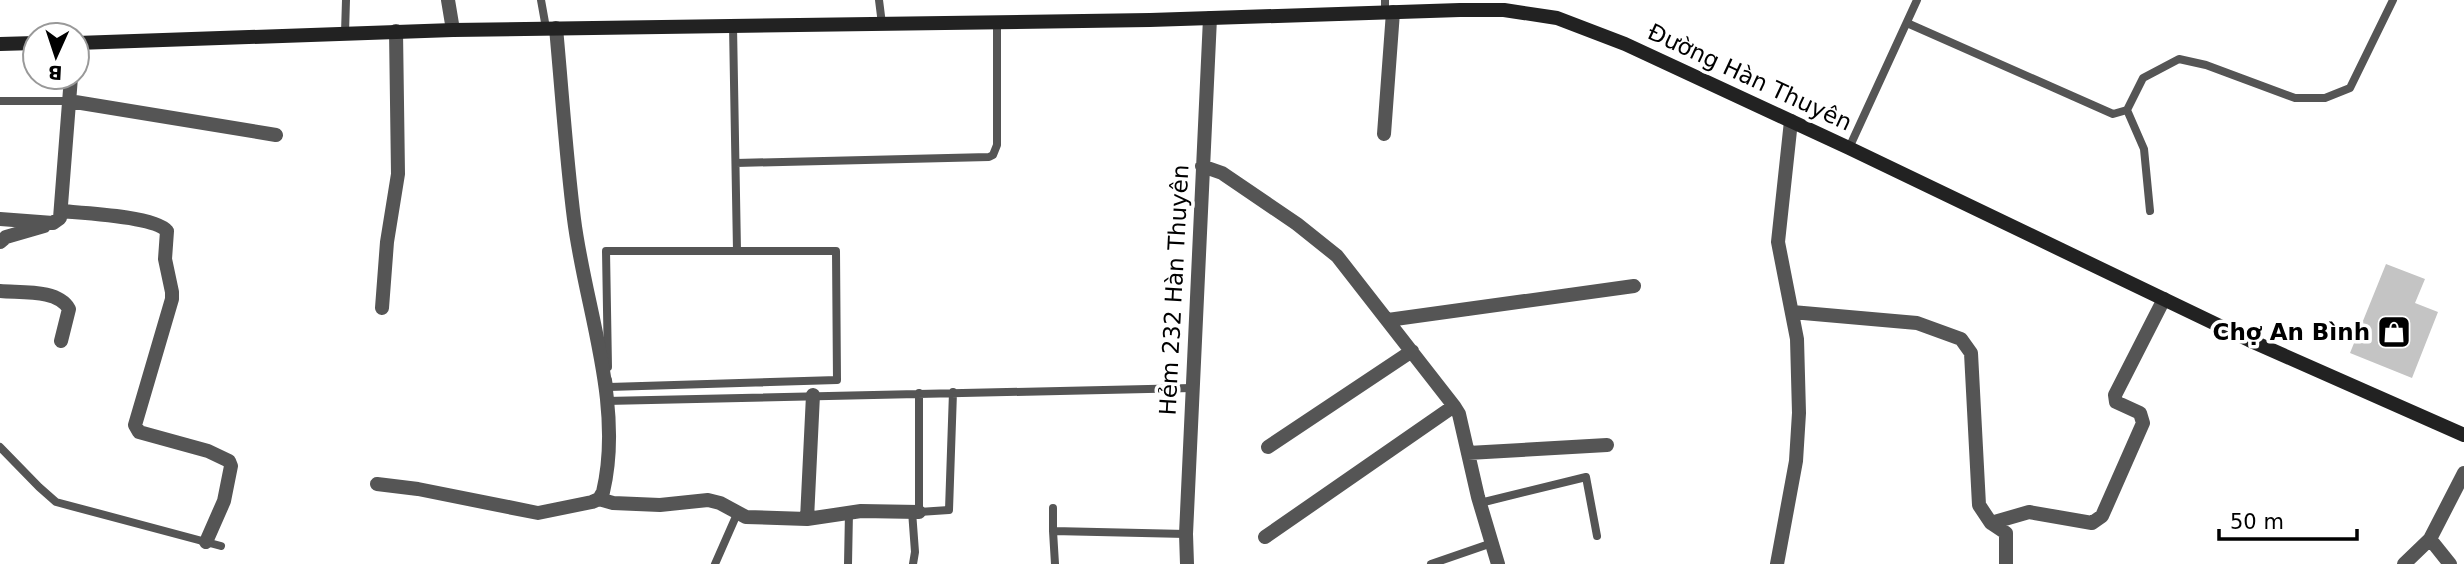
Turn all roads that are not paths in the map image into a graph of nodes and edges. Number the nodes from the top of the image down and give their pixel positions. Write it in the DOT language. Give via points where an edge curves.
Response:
graph roads {
  1 [pos="346,0"];
  2 [pos="448,0"];
  3 [pos="541,0"];
  4 [pos="879,0"];
  5 [pos="1917,0"];
  6 [pos="2393,0"];
  7 [pos="1388,8"];
  8 [pos="1210,18"];
  9 [pos="998,22"];
  10 [pos="1907,23"];
  11 [pos="883,24"];
  12 [pos="733,26"];
  13 [pos="551,28"];
  14 [pos="453,30"];
  15 [pos="396,32"];
  16 [pos="345,33"];
  17 [pos="91,42"];
  18 [pos="21,43"];
  19 [pos="0,44"];
  20 [pos="70,91"];
  21 [pos="69,101"];
  22 [pos="0,102"];
  23 [pos="2127,110"];
  24 [pos="1791,121"];
  25 [pos="1384,134"];
  26 [pos="276,135"];
  27 [pos="1849,148"];
  28 [pos="736,163"];
  29 [pos="1202,166"];
  30 [pos="2150,211"];
  31 [pos="57,217"];
  32 [pos="0,219"];
  33 [pos="0,242"];
  34 [pos="737,251"];
  35 [pos="1634,286"];
  36 [pos="0,291"];
  37 [pos="2164,299"];
  38 [pos="382,308"];
  39 [pos="1792,312"];
  40 [pos="1388,320"];
  41 [pos="61,341"];
  42 [pos="1412,351"];
  43 [pos="1192,388"];
  44 [pos="953,392"];
  45 [pos="919,393"];
  46 [pos="813,395"];
  47 [pos="606,401"];
  48 [pos="1454,406"];
  49 [pos="2464,435"];
  50 [pos="1607,445"];
  51 [pos="0,446"];
  52 [pos="1268,447"];
  53 [pos="1468,453"];
  54 [pos="2464,473"];
  55 [pos="377,484"];
  56 [pos="599,499"];
  57 [pos="1480,503"];
  58 [pos="1053,508"];
  59 [pos="849,512"];
  60 [pos="916,512"];
  61 [pos="737,514"];
  62 [pos="807,519"];
  63 [pos="1991,523"];
  64 [pos="1053,531"];
  65 [pos="1186,534"];
  66 [pos="1597,536"];
  67 [pos="1265,537"];
  68 [pos="2430,539"];
  69 [pos="1492,543"];
  70 [pos="214,544"];
  71 [pos="715,564"];
  72 [pos="848,564"];
  73 [pos="913,564"];
  74 [pos="1055,564"];
  75 [pos="1187,564"];
  76 [pos="1431,564"];
  77 [pos="1498,564"];
  78 [pos="1777,564"];
  79 [pos="2006,564"];
  80 [pos="2404,564"];
  81 [pos="2450,564"];
  1 -- 16 [label="lane"];
  2 -- 14 [label="street"];
  3 -- 13 [label="lane"];
  4 -- 11 [label="lane"];
  5 -- 10 [label="lane"];
  6 -- 23 [label="lane" via="2350,88 2325,98 2295,98 2179,58 2143,78"];
  7 -- 8 [label="street, Đường Hàn Thuyên"];
  7 -- 24 [label="street, Đường Hàn Thuyên" via="1504,10 1558,18"];
  7 -- 25 [label="street"];
  8 -- 9 [label="street, Đường Hàn Thuyên"];
  8 -- 29 [label="street, Hẻm 232 Hàn Thuyên"];
  9 -- 11 [label="street, Đường Hàn Thuyên"];
  9 -- 28 [label="lane" via="997,145 993,155"];
  10 -- 23 [label="lane" via="2113,114"];
  10 -- 27 [label="lane"];
  11 -- 12 [label="street, Đường Hàn Thuyên"];
  12 -- 13 [label="street, Đường Hàn Thuyên"];
  12 -- 28 [label="lane"];
  13 -- 14 [label="street, Đường Hàn Thuyên"];
  13 -- 47 [label="street" via="574,221"];
  14 -- 15 [label="street, Đường Hàn Thuyên"];
  15 -- 16 [label="street, Đường Hàn Thuyên"];
  15 -- 38 [label="street" via="398,174"];
  16 -- 17 [label="street, Đường Hàn Thuyên"];
  18 -- 19 [label="street"];
  20 -- 21 [label="street"];
  21 -- 22 [label="lane"];
  21 -- 26 [label="street"];
  21 -- 31 [label="street"];
  23 -- 30 [label="lane" via="2144,149"];
  24 -- 27 [label="street, Đường Hàn Thuyên"];
  24 -- 39 [label="street" via="1778,242"];
  27 -- 37 [label="street, Đường Hàn Thuyên"];
  28 -- 34 [label="lane"];
  29 -- 40 [label="street" via="1222,173 1337,256"];
  29 -- 43 [label="street, Hẻm 232 Hàn Thuyên"];
  31 -- 32 [label="street"];
  31 -- 33 [label="street"];
  31 -- 70 [label="street" via="130,218 167,231 165,259 172,299 135,425 139,432 229,461"];
  34 -- 34 [label="lane" via="606,251 609,387 837,380 836,251"];
  35 -- 40 [label="street"];
  36 -- 41 [label="street" via="53,296 65,302 69,309"];
  37 -- 49 [label="street, Đường Hàn Thuyên"];
  37 -- 63 [label="street" via="2115,395 2116,402 2140,413 2143,423 2102,516 2092,523 2029,512"];
  39 -- 63 [label="street" via="1917,323 1961,339 1971,353 1979,505"];
  39 -- 78 [label="street" via="1800,413"];
  40 -- 42 [label="street"];
  42 -- 48 [label="street"];
  42 -- 52 [label="street"];
  43 -- 44 [label="lane"];
  43 -- 65 [label="street, Hẻm 232 Hàn Thuyên"];
  44 -- 45 [label="lane"];
  44 -- 60 [label="lane" via="949,510"];
  45 -- 46 [label="lane"];
  45 -- 60 [label="lane"];
  46 -- 47 [label="lane"];
  46 -- 62 [label="street"];
  47 -- 56 [label="street" via="610,458"];
  48 -- 53 [label="street"];
  48 -- 67 [label="street"];
  50 -- 53 [label="street"];
  51 -- 70 [label="lane" via="57,502"];
  53 -- 57 [label="street"];
  54 -- 68 [label="street"];
  55 -- 56 [label="street" via="538,513"];
  56 -- 61 [label="street" via="660,505 708,500"];
  57 -- 66 [label="lane" via="1586,477"];
  57 -- 69 [label="street"];
  58 -- 64 [label="lane"];
  59 -- 60 [label="street"];
  59 -- 62 [label="street"];
  59 -- 72 [label="lane"];
  60 -- 73 [label="lane"];
  61 -- 62 [label="street"];
  61 -- 71 [label="lane"];
  63 -- 79 [label="street" via="2006,533"];
  64 -- 65 [label="lane"];
  64 -- 74 [label="lane"];
  65 -- 75 [label="street, Hẻm 232 Hàn Thuyên"];
  68 -- 80 [label="street"];
  68 -- 81 [label="street"];
  69 -- 76 [label="lane"];
  69 -- 77 [label="street"];
}
